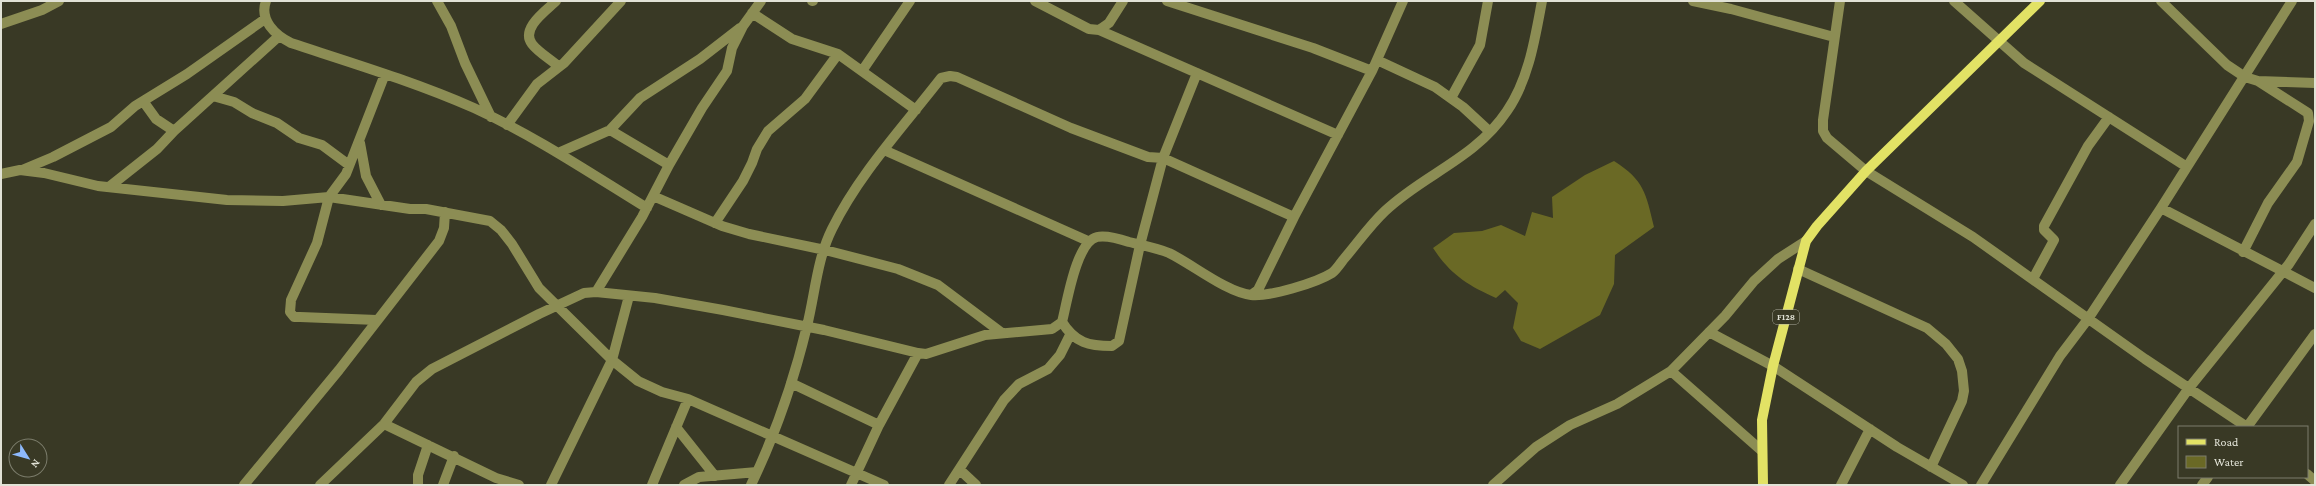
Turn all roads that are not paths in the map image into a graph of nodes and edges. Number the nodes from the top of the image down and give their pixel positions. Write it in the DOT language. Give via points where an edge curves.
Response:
graph roads {
  1 [pos="59,1"];
  2 [pos="266,1"];
  3 [pos="556,1"];
  4 [pos="761,1"];
  5 [pos="910,1"];
  6 [pos="1035,1"];
  7 [pos="1123,1"];
  8 [pos="1167,1"];
  9 [pos="1402,1"];
  10 [pos="1488,1"];
  11 [pos="1542,1"];
  12 [pos="1693,1"];
  13 [pos="1840,1"];
  14 [pos="1954,1"];
  15 [pos="2040,1"];
  16 [pos="2161,1"];
  17 [pos="2292,1"];
  18 [pos="439,2"];
  19 [pos="615,3"];
  20 [pos="752,13"];
  21 [pos="265,18"];
  22 [pos="1,24"];
  23 [pos="743,26"];
  24 [pos="1099,30"];
  25 [pos="1834,36"];
  26 [pos="278,37"];
  27 [pos="1998,42"];
  28 [pos="838,54"];
  29 [pos="1377,60"];
  30 [pos="558,66"];
  31 [pos="862,71"];
  32 [pos="1372,71"];
  33 [pos="1197,73"];
  34 [pos="385,74"];
  35 [pos="2245,77"];
  36 [pos="2258,81"];
  37 [pos="2315,83"];
  38 [pos="213,96"];
  39 [pos="1451,98"];
  40 [pos="143,101"];
  41 [pos="916,110"];
  42 [pos="491,117"];
  43 [pos="2109,117"];
  44 [pos="507,126"];
  45 [pos="610,130"];
  46 [pos="174,131"];
  47 [pos="1489,131"];
  48 [pos="1338,135"];
  49 [pos="360,143"];
  50 [pos="884,150"];
  51 [pos="558,153"];
  52 [pos="1163,158"];
  53 [pos="349,165"];
  54 [pos="669,165"];
  55 [pos="2187,167"];
  56 [pos="20,170"];
  57 [pos="1866,171"];
  58 [pos="1,174"];
  59 [pos="109,187"];
  60 [pos="654,196"];
  61 [pos="329,197"];
  62 [pos="381,205"];
  63 [pos="647,208"];
  64 [pos="2161,208"];
  65 [pos="445,212"];
  66 [pos="1294,217"];
  67 [pos="715,223"];
  68 [pos="2315,224"];
  69 [pos="1088,241"];
  70 [pos="1806,241"];
  71 [pos="1140,245"];
  72 [pos="825,250"];
  73 [pos="2243,252"];
  74 [pos="1798,269"];
  75 [pos="2282,273"];
  76 [pos="2033,279"];
  77 [pos="2315,288"];
  78 [pos="596,292"];
  79 [pos="629,296"];
  80 [pos="1252,296"];
  81 [pos="555,306"];
  82 [pos="2088,319"];
  83 [pos="377,320"];
  84 [pos="1062,322"];
  85 [pos="807,326"];
  86 [pos="1709,332"];
  87 [pos="1002,333"];
  88 [pos="2315,334"];
  89 [pos="1070,335"];
  90 [pos="918,353"];
  91 [pos="612,360"];
  92 [pos="1773,366"];
  93 [pos="1671,371"];
  94 [pos="791,383"];
  95 [pos="2189,388"];
  96 [pos="688,399"];
  97 [pos="384,424"];
  98 [pos="879,425"];
  99 [pos="2246,426"];
  100 [pos="2248,426"];
  101 [pos="676,427"];
  102 [pos="1870,429"];
  103 [pos="772,435"];
  104 [pos="428,445"];
  105 [pos="1762,451"];
  106 [pos="454,456"];
  107 [pos="1931,467"];
  108 [pos="960,470"];
  109 [pos="757,472"];
  110 [pos="856,473"];
  111 [pos="715,476"];
  112 [pos="244,485"];
  113 [pos="320,485"];
  114 [pos="418,485"];
  115 [pos="443,485"];
  116 [pos="519,485"];
  117 [pos="551,485"];
  118 [pos="652,485"];
  119 [pos="684,485"];
  120 [pos="751,485"];
  121 [pos="851,485"];
  122 [pos="884,485"];
  123 [pos="949,485"];
  124 [pos="976,485"];
  125 [pos="1493,485"];
  126 [pos="1763,485"];
  127 [pos="1841,485"];
  128 [pos="1963,485"];
  129 [pos="1981,485"];
  130 [pos="2120,485"];
  1 -- 22 [label="street" via="42,10"];
  2 -- 21 [label="street"];
  3 -- 30 [label="street" via="535,21 529,37 531,43"];
  4 -- 20 [label="street"];
  5 -- 31 [label="street"];
  6 -- 24 [label="street" via="1089,29"];
  7 -- 24 [label="street" via="1109,23"];
  8 -- 32 [label="street" via="1313,48"];
  9 -- 29 [label="street"];
  10 -- 39 [label="street" via="1480,45"];
  11 -- 47 [label="street" via="1529,63 1506,113"];
  12 -- 25 [label="street"];
  13 -- 25 [label="street"];
  14 -- 27 [label="street"];
  15 -- 27 [label="main road, F128"];
  16 -- 35 [label="street" via="2223,60"];
  17 -- 35 [label="street"];
  18 -- 42 [label="street"];
  19 -- 30 [label="street" via="581,46"];
  20 -- 23 [label="street"];
  20 -- 28 [label="street" via="792,39"];
  21 -- 26 [label="street"];
  21 -- 40 [label="street" via="187,74"];
  23 -- 45 [label="street" via="700,59 640,98"];
  23 -- 54 [label="street" via="732,48 727,71"];
  24 -- 33 [label="street"];
  25 -- 57 [label="street" via="1823,132"];
  26 -- 34 [label="street"];
  26 -- 38 [label="street"];
  27 -- 43 [label="street" via="2024,63"];
  27 -- 57 [label="main road, F128"];
  28 -- 31 [label="street"];
  28 -- 67 [label="street" via="805,99 768,131 743,181"];
  29 -- 32 [label="street"];
  29 -- 39 [label="street" via="1435,87"];
  30 -- 44 [label="street" via="537,84"];
  31 -- 41 [label="street"];
  32 -- 48 [label="street"];
  33 -- 48 [label="street"];
  33 -- 52 [label="street"];
  34 -- 42 [label="street" via="420,86"];
  34 -- 49 [label="street"];
  35 -- 36 [label="street"];
  35 -- 55 [label="street"];
  36 -- 37 [label="street"];
  36 -- 73 [label="street" via="2308,114 2308,121 2297,162 2268,204"];
  38 -- 46 [label="street"];
  38 -- 53 [label="street" via="234,102 299,138 322,145"];
  39 -- 47 [label="street"];
  40 -- 46 [label="street" via="156,119"];
  40 -- 56 [label="street" via="111,126 53,157"];
  41 -- 50 [label="street"];
  41 -- 52 [label="street" via="941,78 950,76 1071,128 1148,157"];
  42 -- 44 [label="street"];
  43 -- 55 [label="street"];
  43 -- 76 [label="street" via="2088,146 2044,226 2044,230 2054,240"];
  44 -- 51 [label="street"];
  45 -- 51 [label="street"];
  45 -- 54 [label="street"];
  46 -- 59 [label="street" via="136,168"];
  47 -- 80 [label="street" via="1472,150 1430,177 1385,211 1332,273 1270,295"];
  48 -- 66 [label="street"];
  49 -- 53 [label="street"];
  49 -- 62 [label="street" via="366,176"];
  50 -- 69 [label="street"];
  50 -- 72 [label="street" via="864,175 831,230"];
  51 -- 63 [label="street"];
  52 -- 66 [label="street"];
  52 -- 71 [label="street"];
  53 -- 61 [label="street" via="346,174"];
  54 -- 60 [label="street"];
  55 -- 64 [label="street"];
  56 -- 58 [label="street"];
  56 -- 59 [label="street"];
  57 -- 70 [label="main road, F128"];
  57 -- 76 [label="street" via="1973,237"];
  59 -- 61 [label="street" via="227,200 283,201"];
  60 -- 63 [label="street"];
  60 -- 67 [label="street"];
  61 -- 62 [label="street"];
  61 -- 83 [label="street" via="317,243 291,300 290,312 294,317"];
  62 -- 65 [label="street"];
  63 -- 78 [label="street"];
  64 -- 73 [label="street"];
  64 -- 82 [label="street"];
  65 -- 81 [label="street" via="490,221 501,230 521,256 539,288"];
  65 -- 83 [label="street" via="444,228 439,241"];
  66 -- 80 [label="street" via="1258,290"];
  67 -- 72 [label="street" via="749,234"];
  68 -- 75 [label="street"];
  69 -- 71 [label="street" via="1098,237"];
  69 -- 84 [label="street" via="1075,269"];
  70 -- 74 [label="main road, F128"];
  70 -- 86 [label="street" via="1778,259 1754,281"];
  71 -- 80 [label="street" via="1169,253 1199,272"];
  71 -- 89 [label="street" via="1119,341 1112,346 1101,346 1083,343"];
  72 -- 85 [label="street"];
  72 -- 87 [label="street" via="898,269 938,285"];
  73 -- 75 [label="street"];
  74 -- 92 [label="main road, F128"];
  74 -- 107 [label="street" via="1927,328 1946,344 1958,359 1964,391 1962,401"];
  75 -- 77 [label="street"];
  75 -- 95 [label="street"];
  76 -- 82 [label="street"];
  78 -- 79 [label="street"];
  78 -- 81 [label="street" via="584,293"];
  79 -- 85 [label="street" via="716,308"];
  79 -- 91 [label="street"];
  81 -- 91 [label="street"];
  81 -- 97 [label="street" via="432,369 416,382"];
  82 -- 95 [label="street"];
  82 -- 129 [label="street" via="2060,356"];
  83 -- 112 [label="street"];
  84 -- 87 [label="street" via="1052,329"];
  84 -- 89 [label="street"];
  85 -- 90 [label="street"];
  85 -- 94 [label="street"];
  86 -- 92 [label="street"];
  86 -- 93 [label="street"];
  87 -- 90 [label="street" via="985,334 926,354"];
  88 -- 100 [label="street"];
  89 -- 108 [label="street" via="1060,356 1048,369 1019,384 1004,400"];
  90 -- 98 [label="street"];
  91 -- 96 [label="street" via="638,381 662,392"];
  91 -- 117 [label="street"];
  92 -- 102 [label="street"];
  92 -- 105 [label="main road, F128" via="1762,420"];
  93 -- 105 [label="street"];
  93 -- 125 [label="street" via="1617,404 1570,425 1543,442"];
  94 -- 98 [label="street"];
  94 -- 103 [label="street"];
  95 -- 99 [label="street"];
  95 -- 130 [label="street"];
  96 -- 101 [label="street"];
  96 -- 103 [label="street"];
  97 -- 104 [label="street"];
  97 -- 113 [label="street"];
  98 -- 110 [label="street"];
  101 -- 111 [label="street"];
  101 -- 118 [label="street"];
  102 -- 107 [label="street"];
  102 -- 127 [label="street"];
  103 -- 109 [label="street"];
  103 -- 110 [label="street"];
  104 -- 106 [label="street"];
  104 -- 114 [label="street" via="418,475"];
  105 -- 126 [label="main road, F128"];
  106 -- 115 [label="street"];
  106 -- 116 [label="street" via="496,478"];
  107 -- 128 [label="street"];
  108 -- 123 [label="street"];
  108 -- 124 [label="street"];
  109 -- 111 [label="street"];
  109 -- 120 [label="street"];
  110 -- 121 [label="street"];
  110 -- 122 [label="street"];
  111 -- 119 [label="street" via="699,478"];
}
